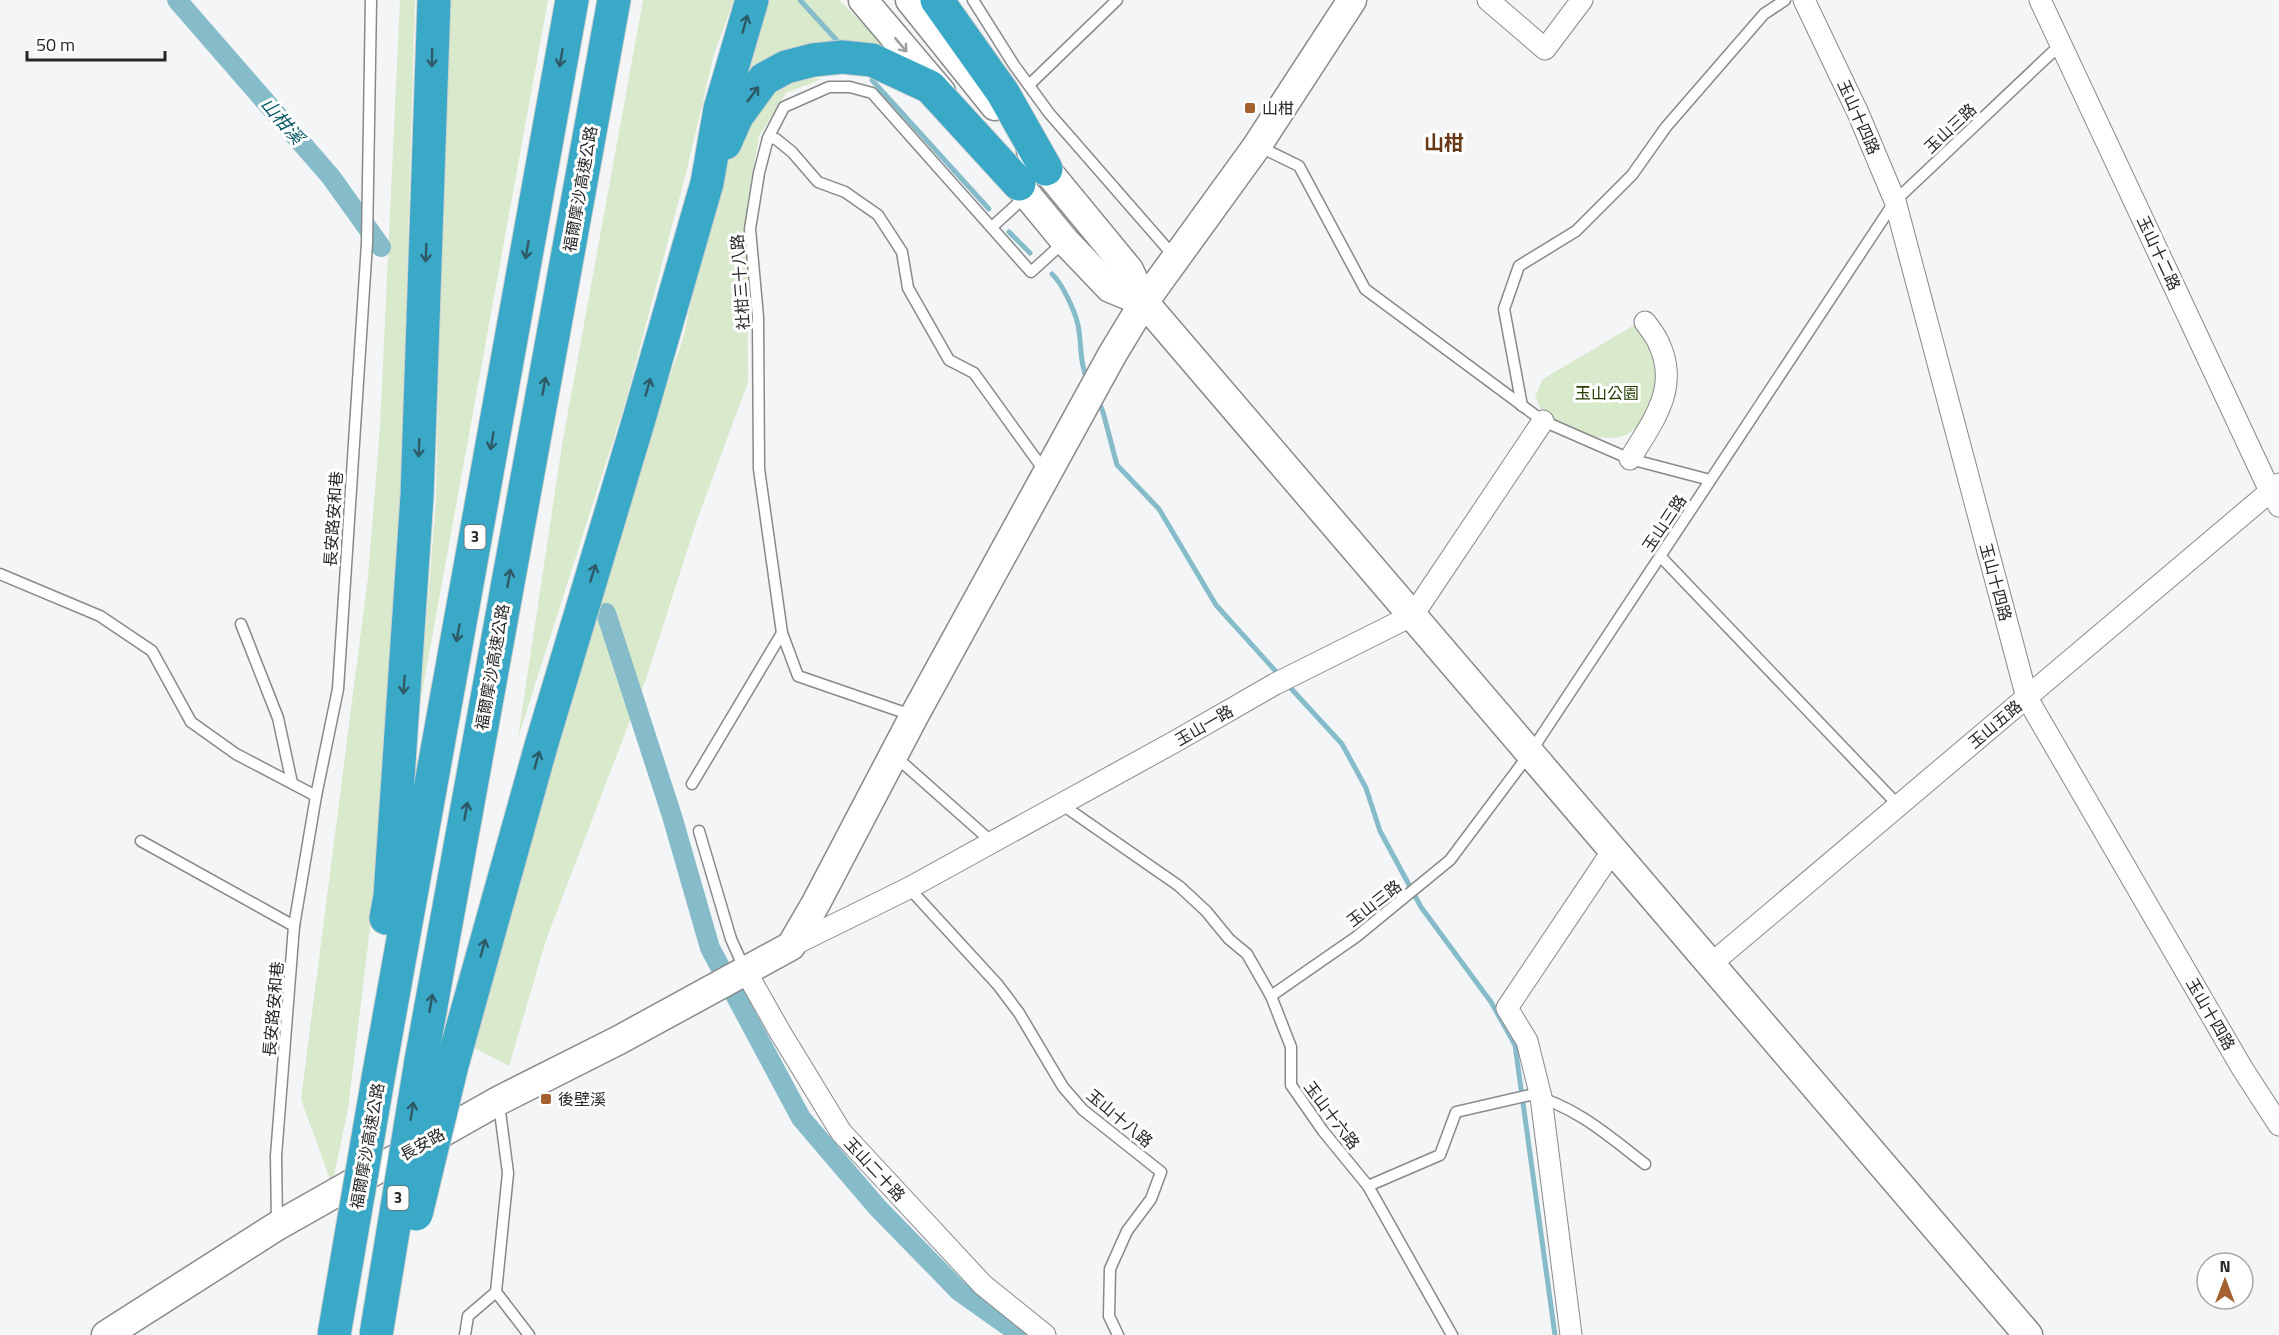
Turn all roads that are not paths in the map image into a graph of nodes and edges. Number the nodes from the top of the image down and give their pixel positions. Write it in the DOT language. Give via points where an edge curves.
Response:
graph roads {
  1 [pos="371,0"];
  2 [pos="434,0"];
  3 [pos="572,0"];
  4 [pos="614,0"];
  5 [pos="752,0"];
  6 [pos="863,0"];
  7 [pos="909,0"];
  8 [pos="937,0"];
  9 [pos="973,0"];
  10 [pos="1117,0"];
  11 [pos="1352,0"];
  12 [pos="1488,0"];
  13 [pos="1582,0"];
  14 [pos="1785,0"];
  15 [pos="1804,0"];
  16 [pos="2040,0"];
  17 [pos="2061,44"];
  18 [pos="1029,85"];
  19 [pos="768,138"];
  20 [pos="1257,146"];
  21 [pos="707,183"];
  22 [pos="1031,183"];
  23 [pos="1895,201"];
  24 [pos="1082,213"];
  25 [pos="992,227"];
  26 [pos="1065,241"];
  27 [pos="1178,250"];
  28 [pos="1144,302"];
  29 [pos="1645,322"];
  30 [pos="1112,355"];
  31 [pos="1522,406"];
  32 [pos="1543,422"];
  33 [pos="1630,459"];
  34 [pos="1046,473"];
  35 [pos="1710,480"];
  36 [pos="2276,493"];
  37 [pos="1660,556"];
  38 [pos="0,574"];
  39 [pos="1413,615"];
  40 [pos="241,624"];
  41 [pos="782,633"];
  42 [pos="2027,698"];
  43 [pos="914,716"];
  44 [pos="1530,753"];
  45 [pos="894,755"];
  46 [pos="292,783"];
  47 [pos="693,784"];
  48 [pos="316,796"];
  49 [pos="1061,804"];
  50 [pos="1898,805"];
  51 [pos="699,831"];
  52 [pos="141,842"];
  53 [pos="992,842"];
  54 [pos="1613,850"];
  55 [pos="909,888"];
  56 [pos="294,926"];
  57 [pos="791,946"];
  58 [pos="1711,964"];
  59 [pos="745,970"];
  60 [pos="1271,996"];
  61 [pos="436,1063"];
  62 [pos="370,1078"];
  63 [pos="1535,1096"];
  64 [pos="498,1101"];
  65 [pos="2279,1125"];
  66 [pos="1645,1164"];
  67 [pos="1368,1186"];
  68 [pos="277,1226"];
  69 [pos="496,1292"];
  70 [pos="106,1335"];
  71 [pos="326,1335"];
  72 [pos="334,1335"];
  73 [pos="376,1335"];
  74 [pos="386,1335"];
  75 [pos="465,1335"];
  76 [pos="529,1335"];
  77 [pos="1045,1335"];
  78 [pos="1118,1335"];
  79 [pos="1452,1335"];
  80 [pos="1571,1335"];
  81 [pos="2028,1335"];
  1 -- 48 [label="lane, 長安路安和巷" via="367,243 338,689"];
  2 -- 62 [label="highway, one-way" via="417,507 390,896"];
  3 -- 62 [label="highway, 福爾摩沙高速公路 / 3, one-way"];
  61 -- 4 [label="highway, 福爾摩沙高速公路 / 3, one-way"];
  21 -- 5 [label="highway, one-way" via="720,109"];
  6 -- 22 [label="main road, one-way"];
  7 -- 22 [label="main road"];
  8 -- 22 [label="highway" via="1003,93"];
  9 -- 18 [label="lane"];
  10 -- 18 [label="lane"];
  11 -- 20 [label="main road"];
  12 -- 13 [label="street" via="1545,50"];
  14 -- 31 [label="lane" via="1764,14 1666,127 1632,175 1576,231 1519,267 1504,309"];
  15 -- 23 [label="street, 玉山十四路"];
  16 -- 17 [label="street, 玉山十二路"];
  17 -- 23 [label="lane, 玉山三路"];
  17 -- 36 [label="street, 玉山十二路"];
  18 -- 27 [label="lane" via="1048,113"];
  19 -- 25 [label="lane, 社柑三十八路" via="784,107 829,87 872,93"];
  19 -- 34 [label="lane" via="776,139 792,152 818,182 845,192 878,214 902,252 908,288 949,360 974,373"];
  19 -- 41 [label="lane, 社柑三十八路" via="750,229 758,317 759,469"];
  20 -- 27 [label="main road"];
  20 -- 31 [label="lane" via="1299,166 1365,289"];
  21 -- 22 [label="highway, one-way" via="737,116 764,79 786,67 842,57 872,60 930,87"];
  61 -- 21 [label="highway, one-way" via="541,746"];
  22 -- 24 [label="main road"];
  22 -- 25 [label="lane"];
  22 -- 26 [label="main road"];
  23 -- 35 [label="lane, 玉山三路"];
  23 -- 42 [label="street, 玉山十四路"];
  24 -- 27 [label="main road" via="1142,258 1158,260"];
  24 -- 28 [label="main road" via="1129,270"];
  25 -- 26 [label="lane, 社柑三十八路" via="1032,272"];
  26 -- 28 [label="main road" via="1110,288"];
  26 -- 30 [label="main road" via="1113,316 1116,335"];
  27 -- 28 [label="main road"];
  28 -- 30 [label="main road"];
  28 -- 39 [label="main road"];
  29 -- 33 [label="street" via="1660,345 1668,373 1658,412"];
  30 -- 34 [label="main road"];
  31 -- 32 [label="lane"];
  32 -- 33 [label="lane"];
  32 -- 39 [label="street, 玉山一路"];
  33 -- 35 [label="lane"];
  34 -- 43 [label="main road"];
  35 -- 37 [label="lane, 玉山三路"];
  36 -- 42 [label="street, 玉山五路"];
  37 -- 44 [label="lane, 玉山三路"];
  37 -- 50 [label="lane"];
  38 -- 46 [label="lane" via="100,616 152,651 191,722 236,754"];
  39 -- 44 [label="main road"];
  39 -- 49 [label="street, 玉山一路" via="1283,679"];
  40 -- 46 [label="lane" via="278,718"];
  41 -- 43 [label="lane, 社柑三十八路" via="798,676"];
  41 -- 47 [label="lane"];
  42 -- 50 [label="street, 玉山五路"];
  42 -- 65 [label="street, 玉山十四路"];
  43 -- 45 [label="main road"];
  44 -- 54 [label="main road"];
  44 -- 60 [label="lane, 玉山三路" via="1450,860 1356,936"];
  45 -- 53 [label="lane"];
  45 -- 57 [label="main road"];
  46 -- 48 [label="lane"];
  48 -- 56 [label="lane, 長安路安和巷"];
  49 -- 53 [label="street, 玉山一路"];
  49 -- 60 [label="lane, 玉山十六路" via="1179,886 1247,954"];
  50 -- 58 [label="street, 玉山五路"];
  51 -- 59 [label="lane" via="731,939"];
  52 -- 56 [label="lane"];
  53 -- 55 [label="street, 玉山一路"];
  54 -- 58 [label="main road"];
  54 -- 63 [label="street" via="1507,1008 1527,1041"];
  55 -- 57 [label="street, 玉山一路"];
  55 -- 78 [label="lane, 玉山十八路" via="1012,1004 1063,1087 1083,1110 1161,1172 1151,1199 1127,1231 1110,1269 1109,1316"];
  56 -- 68 [label="lane, 長安路安和巷" via="276,1156"];
  57 -- 59 [label="main road, 長安路"];
  58 -- 81 [label="main road"];
  59 -- 64 [label="main road, 長安路"];
  59 -- 77 [label="street, 玉山二十路" via="841,1132 983,1285"];
  60 -- 67 [label="lane, 玉山十六路" via="1291,1047 1291,1085"];
  73 -- 61 [label="highway, 福爾摩沙高速公路 / 3, one-way, bridge"];
  61 -- 74 [label="highway, bridge"];
  62 -- 71 [label="highway" via="343,1206"];
  62 -- 72 [label="highway, 福爾摩沙高速公路 / 3, bridge"];
  63 -- 66 [label="lane" via="1588,1120"];
  63 -- 67 [label="lane" via="1456,1112 1440,1155"];
  63 -- 80 [label="street"];
  64 -- 68 [label="main road, 長安路"];
  64 -- 69 [label="lane" via="508,1173"];
  67 -- 79 [label="lane, 玉山十六路"];
  68 -- 70 [label="main road, 長安路"];
  69 -- 75 [label="lane" via="468,1316"];
  69 -- 76 [label="lane"];
}
